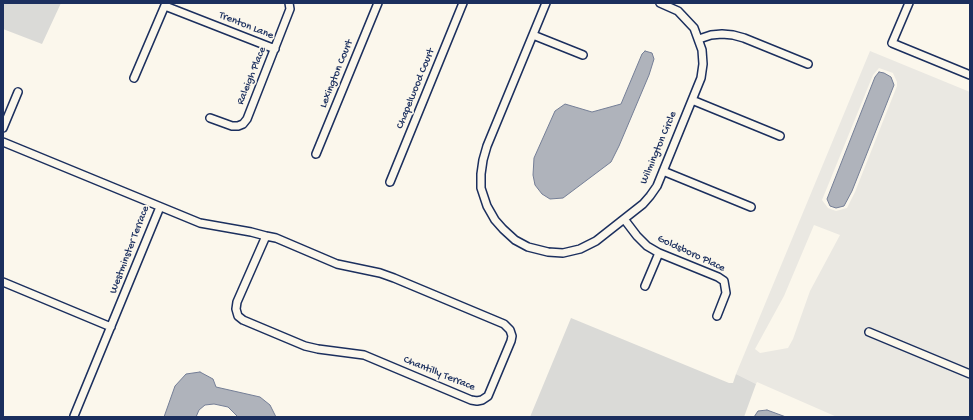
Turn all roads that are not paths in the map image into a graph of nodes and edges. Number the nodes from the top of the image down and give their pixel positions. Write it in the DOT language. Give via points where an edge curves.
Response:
graph roads {
  1 [pos="289,3"];
  2 [pos="378,3"];
  3 [pos="463,3"];
  4 [pos="546,3"];
  5 [pos="660,3"];
  6 [pos="909,3"];
  7 [pos="166,5"];
  8 [pos="533,35"];
  9 [pos="699,39"];
  10 [pos="275,49"];
  11 [pos="583,55"];
  12 [pos="808,64"];
  13 [pos="970,75"];
  14 [pos="134,78"];
  15 [pos="18,92"];
  16 [pos="692,100"];
  17 [pos="210,118"];
  18 [pos="3,128"];
  19 [pos="780,136"];
  20 [pos="3,142"];
  21 [pos="316,154"];
  22 [pos="663,171"];
  23 [pos="390,182"];
  24 [pos="160,207"];
  25 [pos="751,207"];
  26 [pos="624,219"];
  27 [pos="266,236"];
  28 [pos="659,253"];
  29 [pos="3,282"];
  30 [pos="645,286"];
  31 [pos="717,316"];
  32 [pos="111,327"];
  33 [pos="869,332"];
  34 [pos="970,374"];
  35 [pos="74,416"];
  1 -- 10 [label="street, Raleigh Place" via="290,9"];
  2 -- 21 [label="street, Lexington Court"];
  3 -- 23 [label="street, Chapelwood Court"];
  4 -- 8 [label="street, Wilmington Circle"];
  5 -- 9 [label="street, Wilmington Circle" via="678,11 687,19"];
  6 -- 13 [label="street" via="892,43"];
  7 -- 10 [label="street, Trenton Lane"];
  7 -- 14 [label="street"];
  8 -- 11 [label="street"];
  8 -- 26 [label="street, Wilmington Circle" via="483,160 481,188 487,206 495,220 515,240 528,247 548,252 563,253 580,249 596,241"];
  9 -- 12 [label="street" via="711,35 733,35"];
  9 -- 16 [label="street, Wilmington Circle" via="703,64 701,78"];
  10 -- 17 [label="street, Raleigh Place" via="243,124 232,126"];
  15 -- 18 [label="street"];
  16 -- 19 [label="street"];
  16 -- 22 [label="street, Wilmington Circle"];
  20 -- 24 [label="street, Westminster Terrace"];
  22 -- 25 [label="street"];
  22 -- 26 [label="street, Wilmington Circle" via="650,196"];
  24 -- 27 [label="street, Chantilly Terrace" via="200,223"];
  24 -- 32 [label="street, Westminster Terrace"];
  26 -- 28 [label="street, Goldsboro Place" via="647,246"];
  27 -- 27 [label="street, Chantilly Terrace" via="337,264 394,278 504,324 510,330 511,341 488,396 482,400 471,400 364,355 305,346 243,320 238,316 237,302"];
  28 -- 30 [label="street"];
  28 -- 31 [label="street, Goldsboro Place" via="724,281 726,293"];
  29 -- 32 [label="street"];
  32 -- 35 [label="street, Westminster Terrace"];
  33 -- 34 [label="street"];
}
